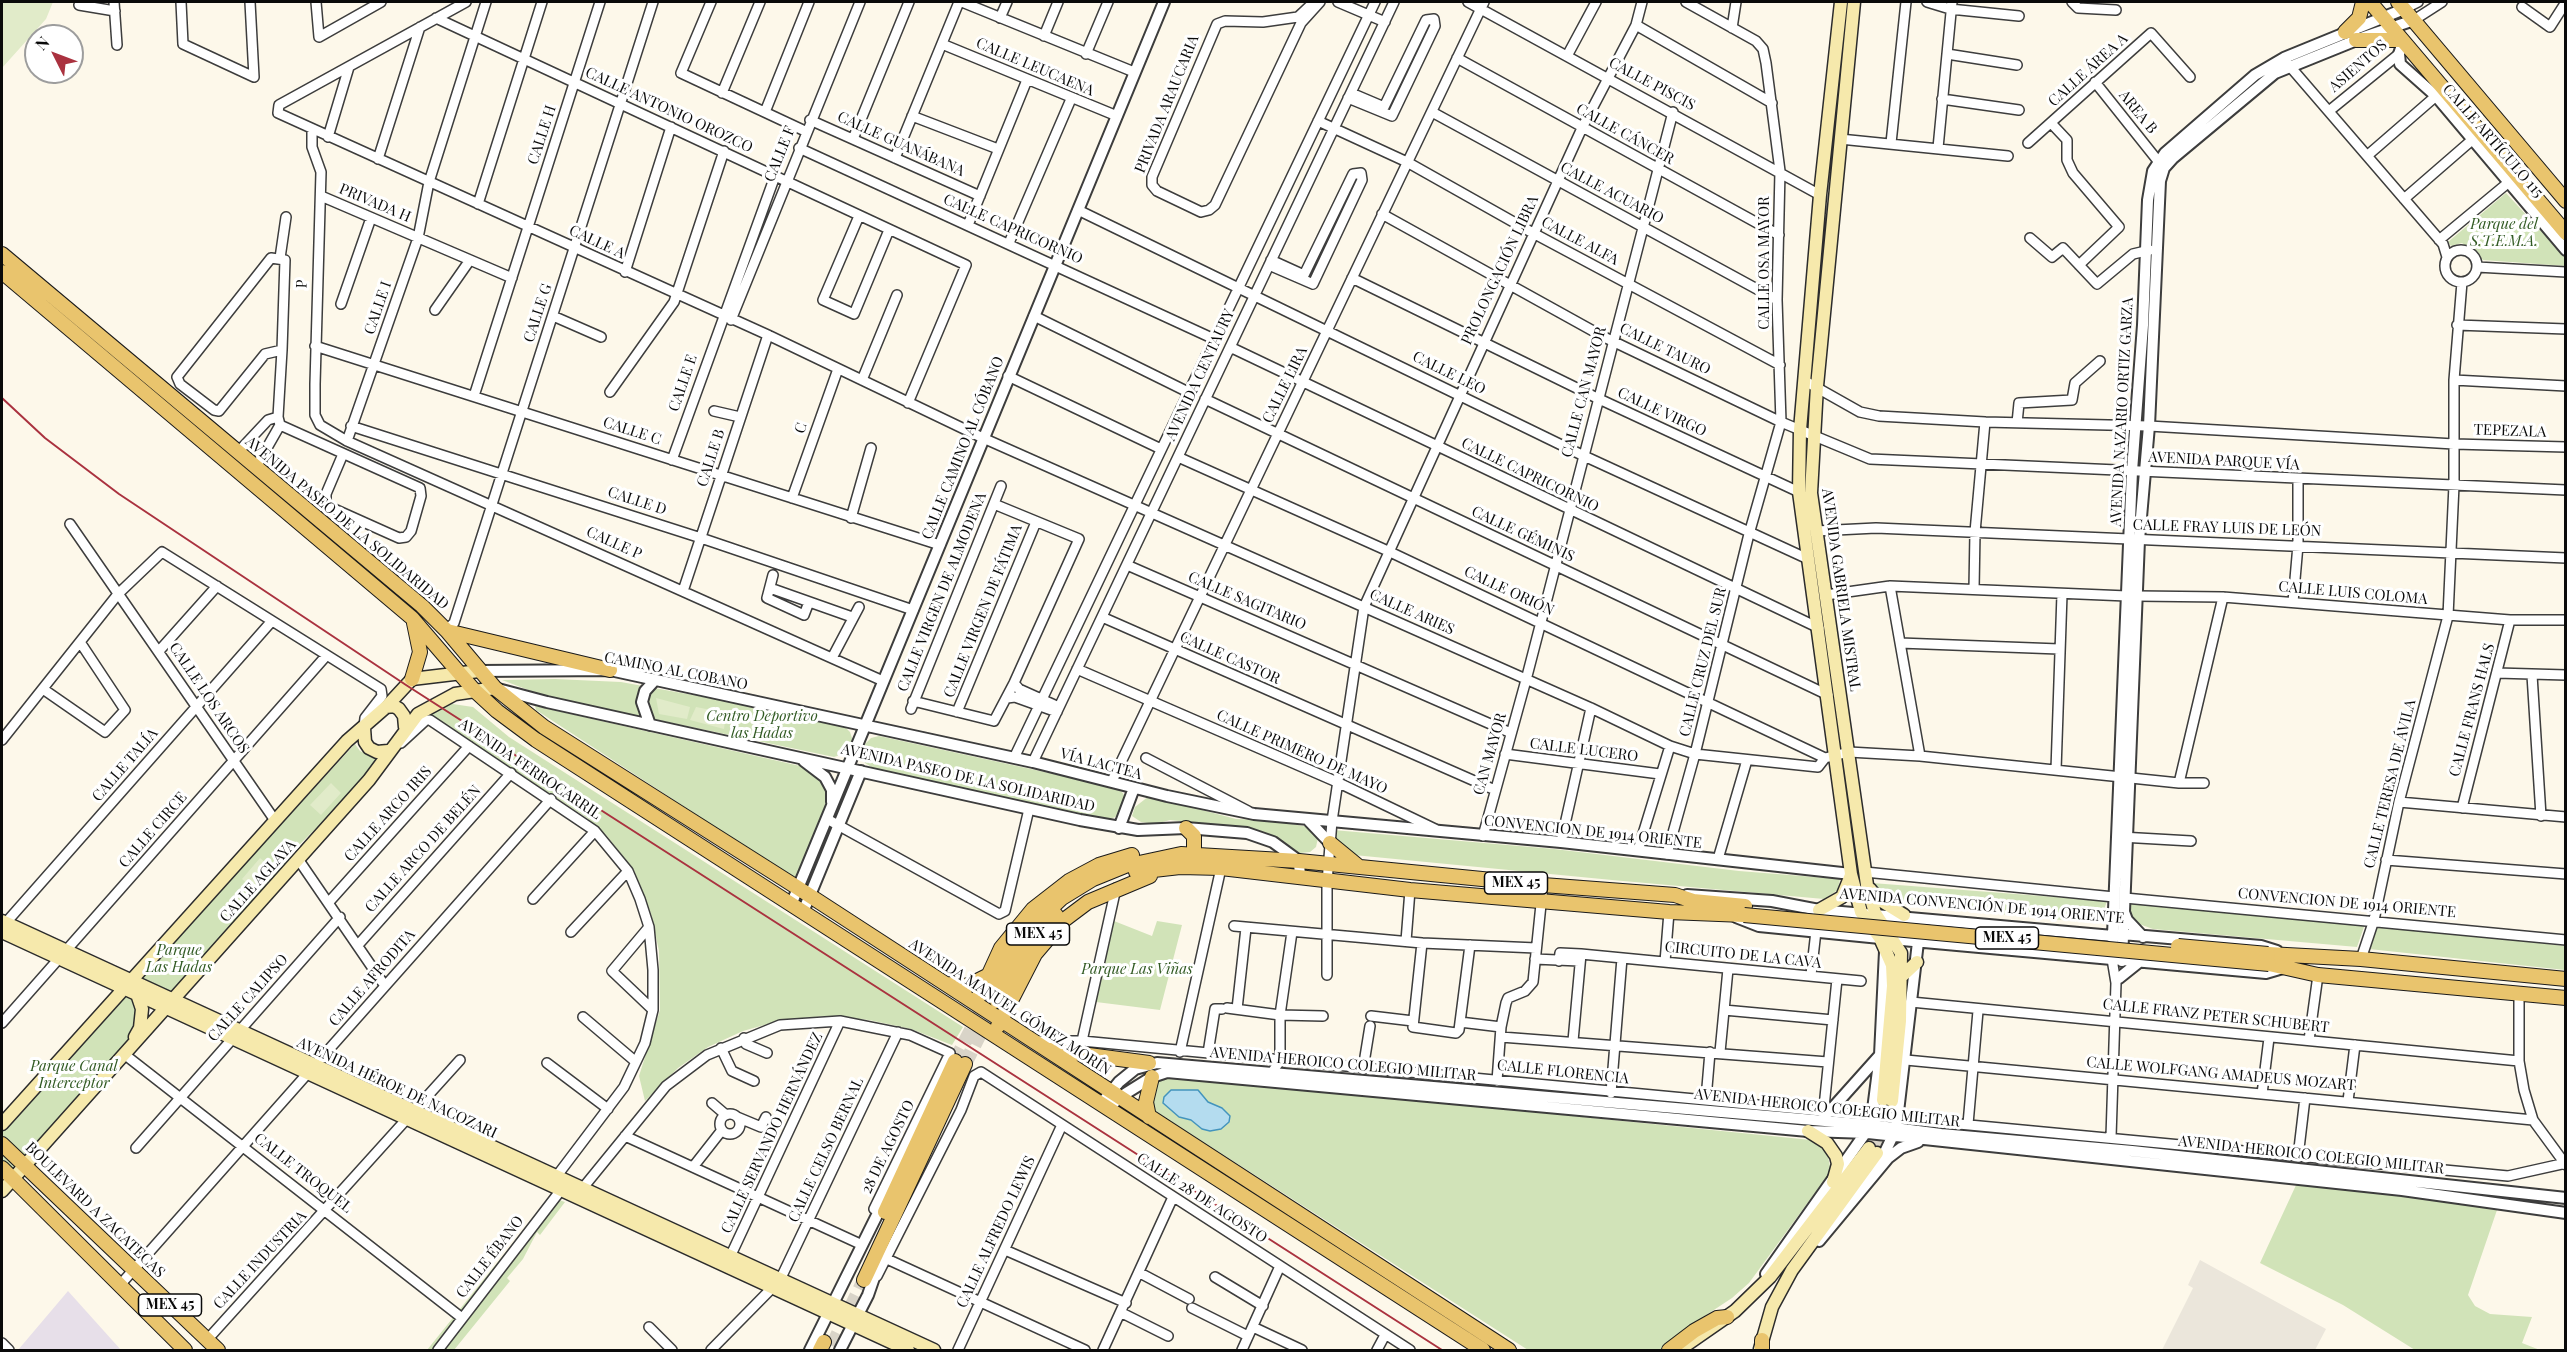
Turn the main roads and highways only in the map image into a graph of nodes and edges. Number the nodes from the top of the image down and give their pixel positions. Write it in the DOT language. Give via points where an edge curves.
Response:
graph roads {
  1 [pos="1854,2"];
  2 [pos="2363,2"];
  3 [pos="2370,2"];
  4 [pos="1839,5"];
  5 [pos="2405,10"];
  6 [pos="2401,45"];
  7 [pos="2565,201"];
  8 [pos="2539,204"];
  9 [pos="2547,227"];
  10 [pos="2565,233"];
  11 [pos="2,254"];
  12 [pos="2,272"];
  13 [pos="412,618"];
  14 [pos="447,630"];
  15 [pos="610,670"];
  16 [pos="479,671"];
  17 [pos="459,673"];
  18 [pos="412,679"];
  19 [pos="495,688"];
  20 [pos="473,689"];
  21 [pos="386,707"];
  22 [pos="405,727"];
  23 [pos="364,728"];
  24 [pos="391,747"];
  25 [pos="1837,755"];
  26 [pos="1186,828"];
  27 [pos="1330,843"];
  28 [pos="1185,858"];
  29 [pos="1358,866"];
  30 [pos="1851,874"];
  31 [pos="1866,879"];
  32 [pos="1819,910"];
  33 [pos="1740,912"];
  34 [pos="1904,915"];
  35 [pos="2,926"];
  36 [pos="1886,943"];
  37 [pos="2286,961"];
  38 [pos="1917,962"];
  39 [pos="987,976"];
  40 [pos="1902,976"];
  41 [pos="2565,979"];
  42 [pos="940,982"];
  43 [pos="126,984"];
  44 [pos="138,995"];
  45 [pos="993,997"];
  46 [pos="2565,998"];
  47 [pos="168,1004"];
  48 [pos="976,1004"];
  49 [pos="970,1018"];
  50 [pos="1002,1020"];
  51 [pos="995,1034"];
  52 [pos="1040,1045"];
  53 [pos="126,1051"];
  54 [pos="1149,1117"];
  55 [pos="2,1124"];
  56 [pos="1808,1131"];
  57 [pos="2,1144"];
  58 [pos="24,1165"];
  59 [pos="2,1168"];
  60 [pos="12,1179"];
  61 [pos="1833,1182"];
  62 [pos="561,1184"];
  63 [pos="2,1191"];
  64 [pos="1312,1241"];
  65 [pos="1367,1258"];
  66 [pos="860,1279"];
  67 [pos="776,1284"];
  68 [pos="1727,1317"];
  69 [pos="855,1320"];
  70 [pos="1761,1347"];
  71 [pos="185,1350"];
  72 [pos="218,1350"];
  73 [pos="908,1350"];
  74 [pos="934,1350"];
  75 [pos="1483,1350"];
  76 [pos="1509,1350"];
  77 [pos="1669,1350"];
  78 [pos="1679,1350"];
  1 -- 25 [label="main road, AVENIDA GABRIELA MISTRAL" via="1817,386 1811,494 1826,595"];
  2 -- 6 [label="main road" via="2350,36"];
  3 -- 6 [label="main road"];
  4 -- 25 [label="main road, AVENIDA GABRIELA MISTRAL" via="1800,430 1799,492"];
  5 -- 7 [label="main road"];
  6 -- 8 [label="main road"];
  8 -- 9 [label="main road"];
  8 -- 10 [label="main road"];
  11 -- 14 [label="main road, AVENIDA PASEO DE LA SOLIDARIDAD"];
  12 -- 13 [label="main road, AVENIDA PASEO DE LA SOLIDARIDAD"];
  13 -- 17 [label="main road, AVENIDA PASEO DE LA SOLIDARIDAD"];
  13 -- 18 [label="main road" via="420,652"];
  14 -- 15 [label="main road"];
  14 -- 16 [label="main road, AVENIDA PASEO DE LA SOLIDARIDAD"];
  16 -- 17 [label="main road"];
  16 -- 19 [label="main road, AVENIDA PASEO DE LA SOLIDARIDAD"];
  17 -- 18 [label="main road"];
  17 -- 20 [label="main road, AVENIDA PASEO DE LA SOLIDARIDAD"];
  18 -- 21 [label="main road, CALLE AGLAYA"];
  19 -- 20 [label="main road, CALLE AGLAYA"];
  19 -- 42 [label="main road, AVENIDA MANUEL GÓMEZ MORÍN" via="544,728"];
  20 -- 22 [label="main road, CALLE AGLAYA" via="435,702"];
  20 -- 49 [label="main road, AVENIDA MANUEL GÓMEZ MORÍN" via="536,740"];
  21 -- 22 [label="main road" via="399,709"];
  21 -- 23 [label="main road, CALLE AGLAYA"];
  22 -- 24 [label="main road, CALLE AGLAYA"];
  23 -- 24 [label="main road" via="369,748 377,752"];
  23 -- 43 [label="main road, CALLE AGLAYA" via="274,819"];
  24 -- 47 [label="main road, CALLE AGLAYA" via="369,780"];
  25 -- 30 [label="main road, AVENIDA GABRIELA MISTRAL"];
  25 -- 31 [label="main road, AVENIDA GABRIELA MISTRAL"];
  26 -- 28 [label="main road" via="1194,836"];
  27 -- 29 [label="main road"];
  28 -- 29 [label="main road, AVENIDA CONVENCIÓN DE 1914 ORIENTE / MEX 45"];
  28 -- 33 [label="main road, AVENIDA CONVENCIÓN DE 1914 ORIENTE / MEX 45" via="1221,868 1327,882 1670,912"];
  28 -- 39 [label="main road" via="1155,850 1099,865 1069,881 1016,926"];
  28 -- 45 [label="main road, AVENIDA CONVENCIÓN DE 1914 ORIENTE / MEX 45" via="1099,886 1063,909 1026,948"];
  28 -- 50 [label="main road" via="1088,902 1064,920 1027,967"];
  29 -- 33 [label="main road, AVENIDA CONVENCIÓN DE 1914 ORIENTE / MEX 45" via="1675,895"];
  30 -- 32 [label="main road" via="1842,897"];
  30 -- 36 [label="main road, AVENIDA GABRIELA MISTRAL" via="1862,912"];
  31 -- 34 [label="main road" via="1878,899"];
  31 -- 36 [label="main road, AVENIDA GABRIELA MISTRAL"];
  33 -- 37 [label="main road, AVENIDA CONVENCIÓN DE 1914 ORIENTE / MEX 45, bridge"];
  35 -- 43 [label="main road, AVENIDA HÉROE DE NACOZARI"];
  36 -- 40 [label="main road, AVENIDA GABRIELA MISTRAL" via="1901,953"];
  36 -- 40 [label="main road, AVENIDA GABRIELA MISTRAL" via="1893,986 1888,1101"];
  37 -- 41 [label="main road, AVENIDA CONVENCIÓN DE 1914 ORIENTE / MEX 45" via="2361,959"];
  37 -- 46 [label="main road, AVENIDA CONVENCIÓN DE 1914 ORIENTE / MEX 45" via="2318,975"];
  38 -- 40 [label="main road"];
  39 -- 42 [label="main road" via="967,986"];
  39 -- 48 [label="main road"];
  42 -- 48 [label="main road, AVENIDA MANUEL GÓMEZ MORÍN"];
  43 -- 44 [label="main road, AVENIDA HÉROE DE NACOZARI"];
  43 -- 47 [label="main road, AVENIDA HÉROE DE NACOZARI"];
  43 -- 55 [label="main road, CALLE AGLAYA"];
  44 -- 47 [label="main road, AVENIDA HÉROE DE NACOZARI"];
  44 -- 53 [label="main road" via="142,1008 140,1028"];
  47 -- 53 [label="main road, CALLE AGLAYA"];
  47 -- 62 [label="main road, AVENIDA HÉROE DE NACOZARI"];
  48 -- 49 [label="main road"];
  48 -- 50 [label="main road, AVENIDA MANUEL GÓMEZ MORÍN"];
  49 -- 51 [label="main road, AVENIDA MANUEL GÓMEZ MORÍN"];
  50 -- 51 [label="main road"];
  50 -- 52 [label="main road, AVENIDA MANUEL GÓMEZ MORÍN"];
  51 -- 64 [label="main road, AVENIDA MANUEL GÓMEZ MORÍN"];
  52 -- 54 [label="main road, AVENIDA MANUEL GÓMEZ MORÍN"];
  52 -- 54 [label="main road" via="1151,1070 1146,1102"];
  53 -- 58 [label="main road, CALLE AGLAYA"];
  54 -- 65 [label="main road, AVENIDA MANUEL GÓMEZ MORÍN"];
  56 -- 61 [label="main road" via="1827,1143 1836,1156"];
  57 -- 58 [label="main road, BOULEVARD A ZACATECAS / MEX 45"];
  58 -- 60 [label="main road, CALLE AGLAYA"];
  58 -- 72 [label="main road, BOULEVARD A ZACATECAS / MEX 45"];
  59 -- 60 [label="main road, MEX 45"];
  60 -- 63 [label="main road, CALLE AGLAYA"];
  60 -- 71 [label="main road, MEX 45"];
  62 -- 67 [label="main road, AVENIDA HÉROE DE NACOZARI"];
  62 -- 67 [label="main road, AVENIDA HÉROE DE NACOZARI" via="582,1189 730,1257"];
  64 -- 65 [label="main road" via="1324,1237 1355,1256"];
  64 -- 75 [label="main road, AVENIDA MANUEL GÓMEZ MORÍN"];
  65 -- 76 [label="main road, AVENIDA MANUEL GÓMEZ MORÍN"];
  66 -- 66 [label="main road" via="926,1122 957,1060 920,1159"];
  67 -- 69 [label="main road"];
  68 -- 70 [label="main road" via="1792,1250 1873,1150 1792,1270 1772,1307"];
  68 -- 77 [label="main road" via="1694,1331"];
  68 -- 78 [label="main road"];
  69 -- 73 [label="main road"];
  69 -- 74 [label="main road"];
}
